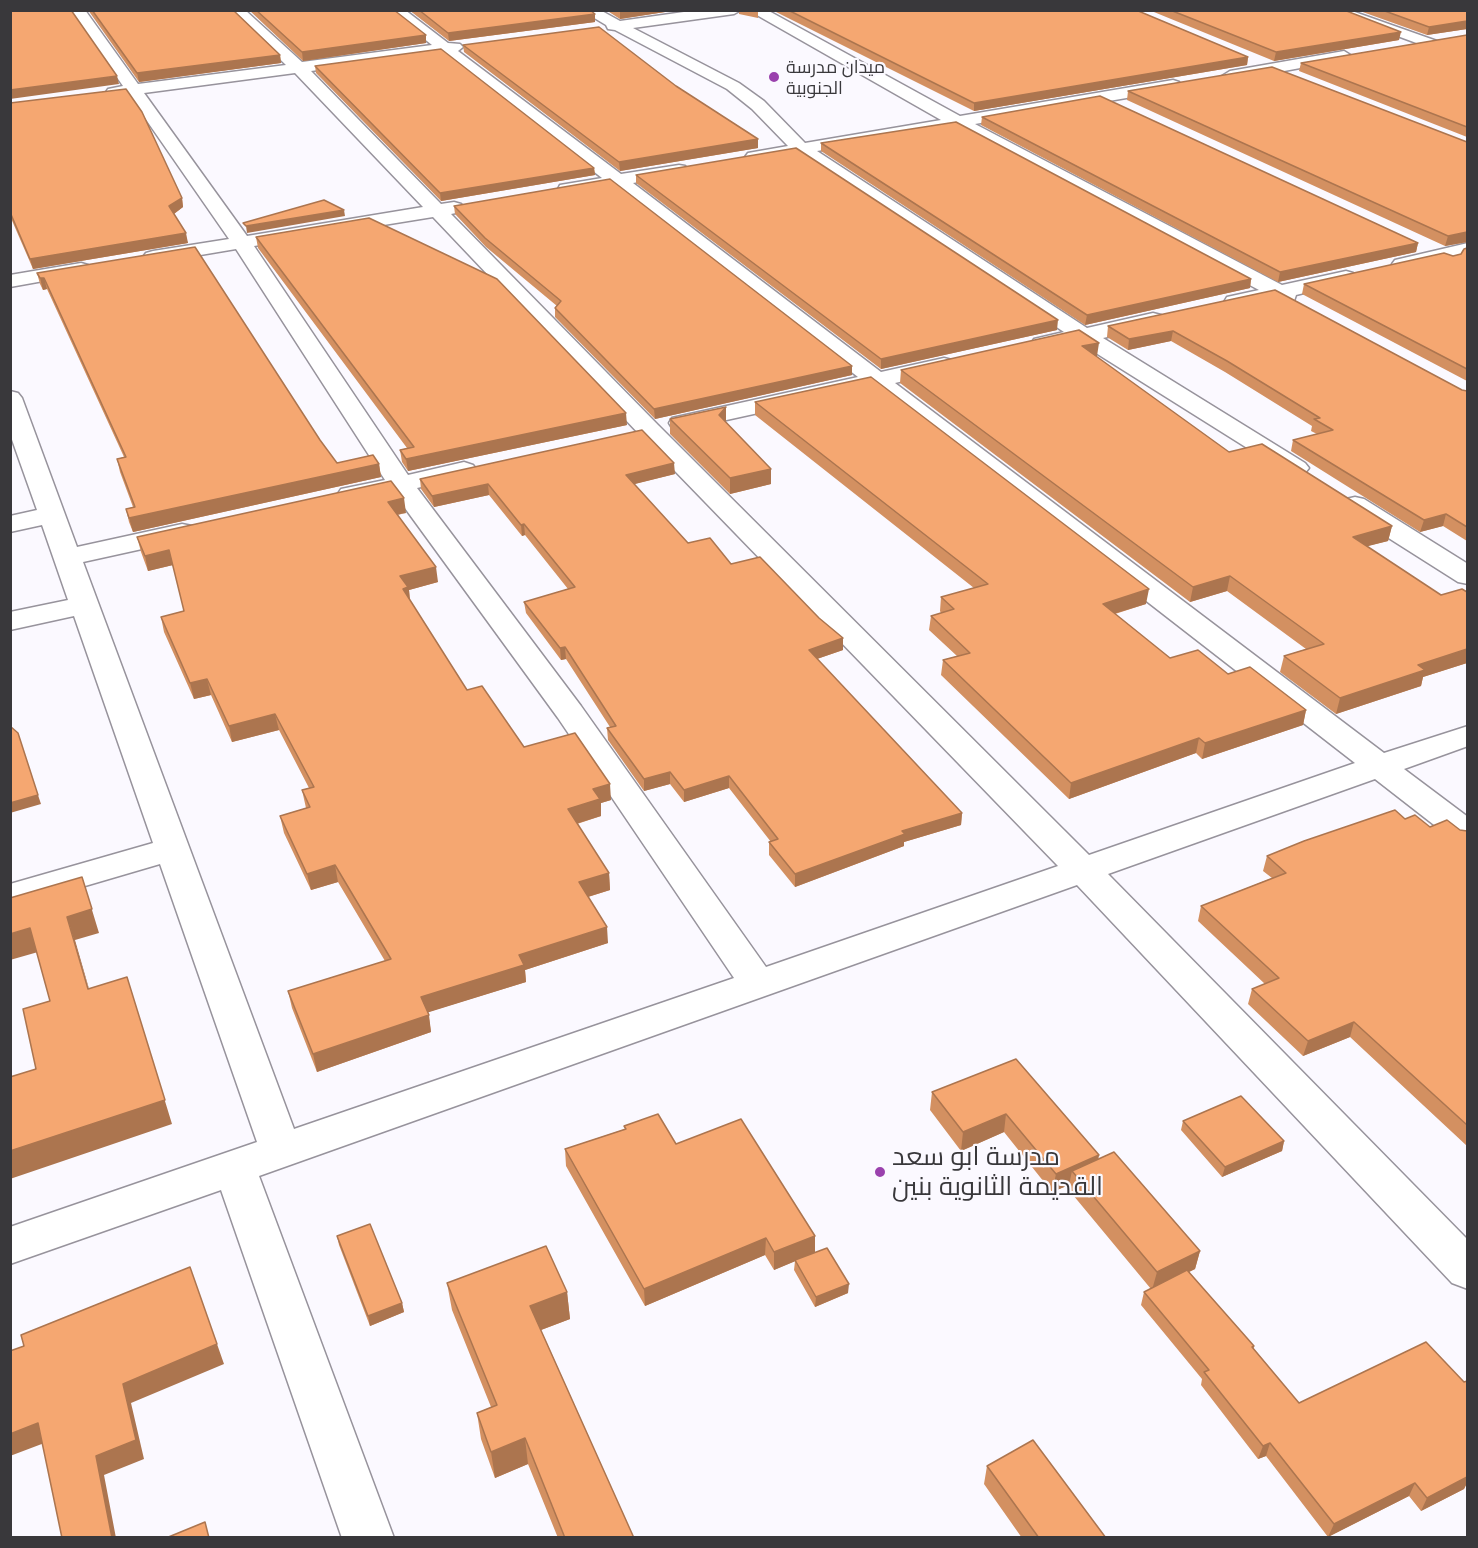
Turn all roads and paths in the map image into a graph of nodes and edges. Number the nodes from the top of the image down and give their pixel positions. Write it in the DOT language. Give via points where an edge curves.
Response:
graph roads {
  1 [pos="77,10"];
  2 [pos="236,10"];
  3 [pos="396,10"];
  4 [pos="734,10"];
  5 [pos="755,10"];
  6 [pos="1334,10"];
  7 [pos="591,20"];
  8 [pos="616,26"];
  9 [pos="1457,37"];
  10 [pos="1426,42"];
  11 [pos="456,47"];
  12 [pos="1391,48"];
  13 [pos="1355,54"];
  14 [pos="1242,56"];
  15 [pos="1467,57"];
  16 [pos="299,68"];
  17 [pos="1273,68"];
  18 [pos="1216,78"];
  19 [pos="1306,81"];
  20 [pos="1193,82"];
  21 [pos="132,90"];
  22 [pos="99,94"];
  23 [pos="1101,97"];
  24 [pos="1133,112"];
  25 [pos="956,121"];
  26 [pos="801,149"];
  27 [pos="732,160"];
  28 [pos="697,166"];
  29 [pos="616,180"];
  30 [pos="549,192"];
  31 [pos="471,205"];
  32 [pos="437,211"];
  33 [pos="1412,240"];
  34 [pos="242,243"];
  35 [pos="1467,249"];
  36 [pos="1444,255"];
  37 [pos="138,260"];
  38 [pos="1467,265"];
  39 [pos="103,266"];
  40 [pos="10,281"];
  41 [pos="1279,292"];
  42 [pos="1300,304"];
  43 [pos="1210,308"];
  44 [pos="1175,315"];
  45 [pos="1083,335"];
  46 [pos="1025,348"];
  47 [pos="968,360"];
  48 [pos="876,380"];
  49 [pos="10,398"];
  50 [pos="638,433"];
  51 [pos="491,464"];
  52 [pos="1316,481"];
  53 [pos="401,484"];
  54 [pos="1336,494"];
  55 [pos="332,499"];
  56 [pos="52,514"];
  57 [pos="10,524"];
  58 [pos="206,527"];
  59 [pos="68,558"];
  60 [pos="1467,576"];
  61 [pos="84,605"];
  62 [pos="10,621"];
  63 [pos="1467,735"];
  64 [pos="1379,766"];
  65 [pos="1467,834"];
  66 [pos="173,849"];
  67 [pos="1083,870"];
  68 [pos="10,896"];
  69 [pos="758,984"];
  70 [pos="281,1151"];
  71 [pos="234,1167"];
  72 [pos="10,1246"];
  73 [pos="1463,1258"];
  74 [pos="368,1538"];
  1 -- 21 [label="street"];
  2 -- 16 [label="street"];
  3 -- 11 [label="street"];
  4 -- 8 [label="street"];
  5 -- 25 [label="street"];
  6 -- 10 [label="street"];
  7 -- 8 [label="street"];
  8 -- 26 [label="street" via="733,86 765,111"];
  9 -- 10 [label="street"];
  10 -- 12 [label="street"];
  10 -- 15 [label="street"];
  11 -- 16 [label="street"];
  11 -- 29 [label="street"];
  13 -- 17 [label="street"];
  14 -- 17 [label="street"];
  16 -- 21 [label="street"];
  16 -- 32 [label="street"];
  17 -- 18 [label="street"];
  17 -- 19 [label="street"];
  20 -- 23 [label="street"];
  21 -- 22 [label="street"];
  21 -- 34 [label="street"];
  23 -- 24 [label="street"];
  23 -- 25 [label="street"];
  25 -- 26 [label="street"];
  25 -- 41 [label="street"];
  26 -- 27 [label="street"];
  26 -- 45 [label="street"];
  28 -- 29 [label="street"];
  29 -- 30 [label="street"];
  29 -- 48 [label="street"];
  31 -- 32 [label="street"];
  32 -- 34 [label="street"];
  32 -- 50 [label="street"];
  33 -- 36 [label="street"];
  34 -- 37 [label="street"];
  34 -- 53 [label="street"];
  35 -- 36 [label="street"];
  36 -- 38 [label="street"];
  36 -- 41 [label="street"];
  39 -- 40 [label="street"];
  41 -- 42 [label="street"];
  41 -- 43 [label="street"];
  44 -- 45 [label="street"];
  45 -- 46 [label="street"];
  45 -- 52 [label="street"];
  47 -- 48 [label="street"];
  48 -- 50 [label="street"];
  48 -- 64 [label="street"];
  49 -- 56 [label="street"];
  50 -- 67 [label="street"];
  51 -- 53 [label="street"];
  53 -- 55 [label="street"];
  53 -- 69 [label="street" via="570,713"];
  54 -- 60 [label="street"];
  56 -- 57 [label="street"];
  56 -- 59 [label="street"];
  58 -- 59 [label="street"];
  59 -- 61 [label="street"];
  61 -- 62 [label="street"];
  61 -- 66 [label="street"];
  63 -- 64 [label="street"];
  64 -- 65 [label="street"];
  64 -- 67 [label="street"];
  66 -- 68 [label="street"];
  66 -- 70 [label="street"];
  67 -- 69 [label="street"];
  67 -- 73 [label="street"];
  69 -- 70 [label="street"];
  70 -- 71 [label="street"];
  71 -- 72 [label="street"];
  71 -- 74 [label="street"];
}
